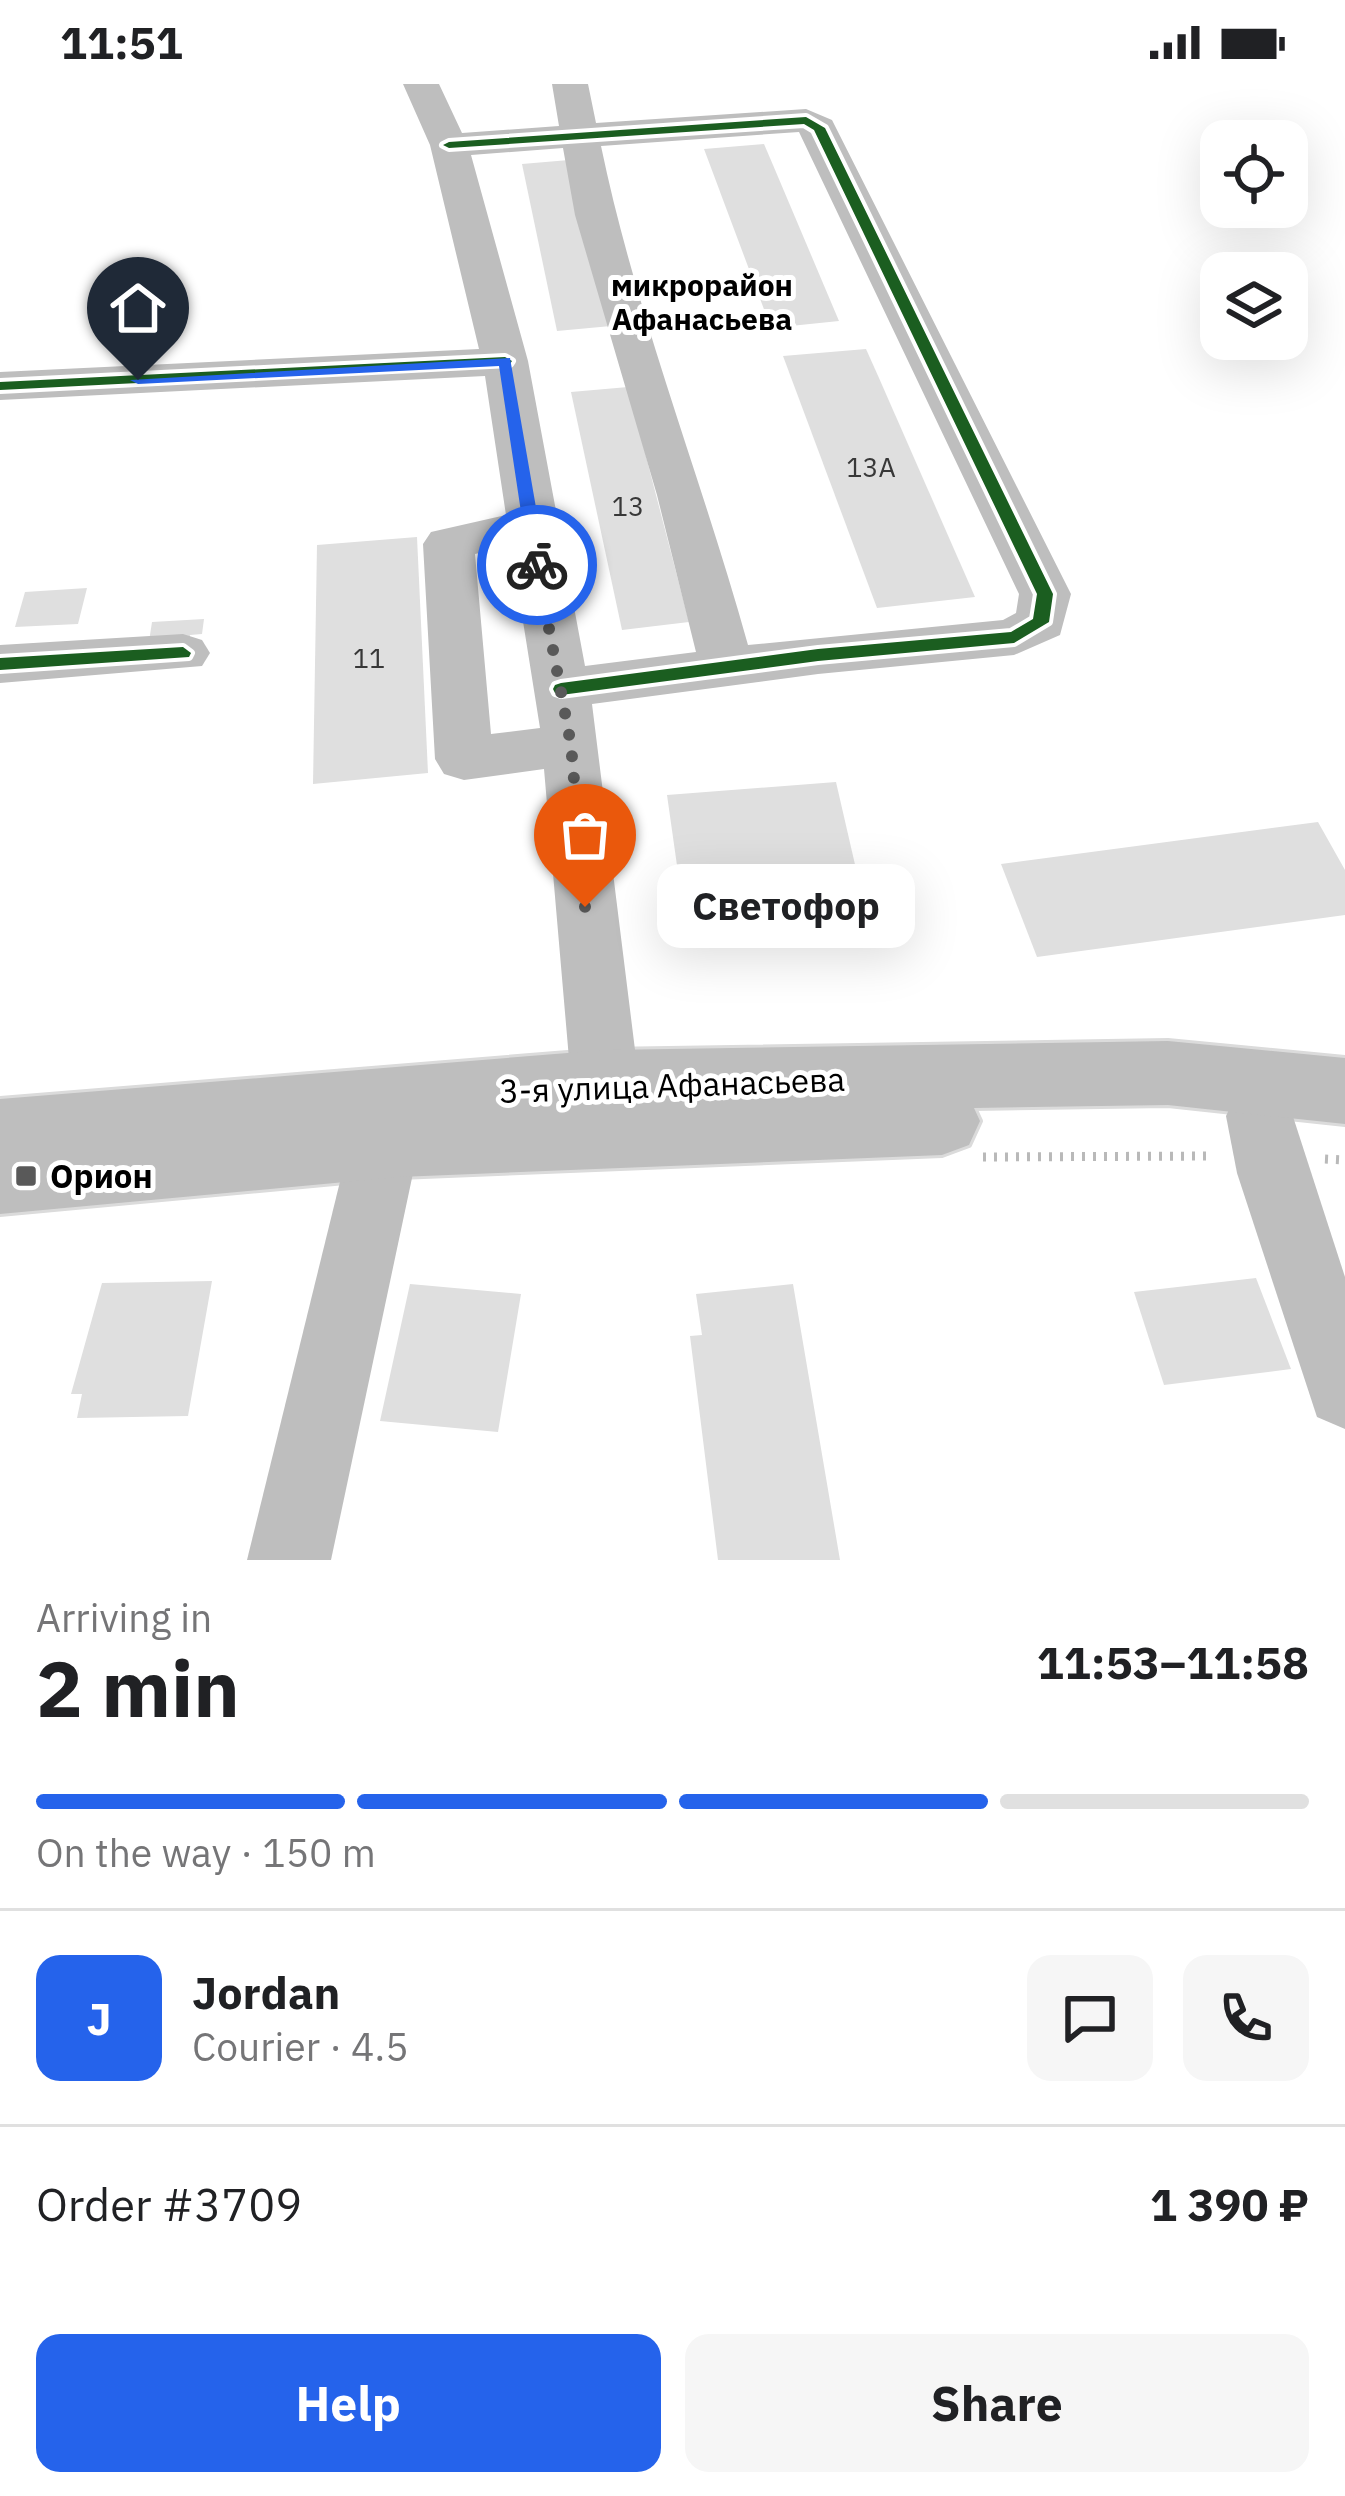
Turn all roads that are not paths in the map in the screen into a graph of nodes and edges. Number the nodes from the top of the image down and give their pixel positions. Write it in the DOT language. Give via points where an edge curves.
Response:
graph roads {
  1 [pos="421,84"];
  2 [pos="570,84"];
  3 [pos="576,137"];
  4 [pos="449,146"];
  5 [pos="505,361"];
  6 [pos="0,386"];
  7 [pos="530,526"];
  8 [pos="183,652"];
  9 [pos="0,664"];
  10 [pos="727,668"];
  11 [pos="561,689"];
  12 [pos="571,745"];
  13 [pos="604,1082"];
  14 [pos="1345,1091"];
  15 [pos="1262,1116"];
  16 [pos="1345,1120"];
  17 [pos="0,1133"];
  18 [pos="384,1145"];
  19 [pos="0,1179"];
  20 [pos="1345,1390"];
  21 [pos="290,1560"];
  1 -- 4 [label="street"];
  2 -- 3 [label="street"];
  3 -- 4 [label="street"];
  3 -- 10 [label="street"];
  3 -- 10 [label="street" via="806,119 819,128 1045,594 1041,622 1014,638"];
  4 -- 5 [label="street"];
  5 -- 6 [label="street"];
  5 -- 7 [label="street"];
  7 -- 11 [label="street"];
  7 -- 12 [label="street" via="448,544 464,759"];
  8 -- 9 [label="street"];
  10 -- 11 [label="street"];
  11 -- 12 [label="street"];
  12 -- 13 [label="street"];
  13 -- 14 [label="main road, 3-я улица Афанасьева" via="1168,1073"];
  13 -- 17 [label="main road, 3-я улица Афанасьева"];
  15 -- 16 [label="main road, 3-я улица Афанасьева"];
  15 -- 18 [label="main road, 3-я улица Афанасьева" via="1178,1112"];
  15 -- 20 [label="street"];
  18 -- 19 [label="main road, 3-я улица Афанасьева"];
  18 -- 21 [label="street"];
}
